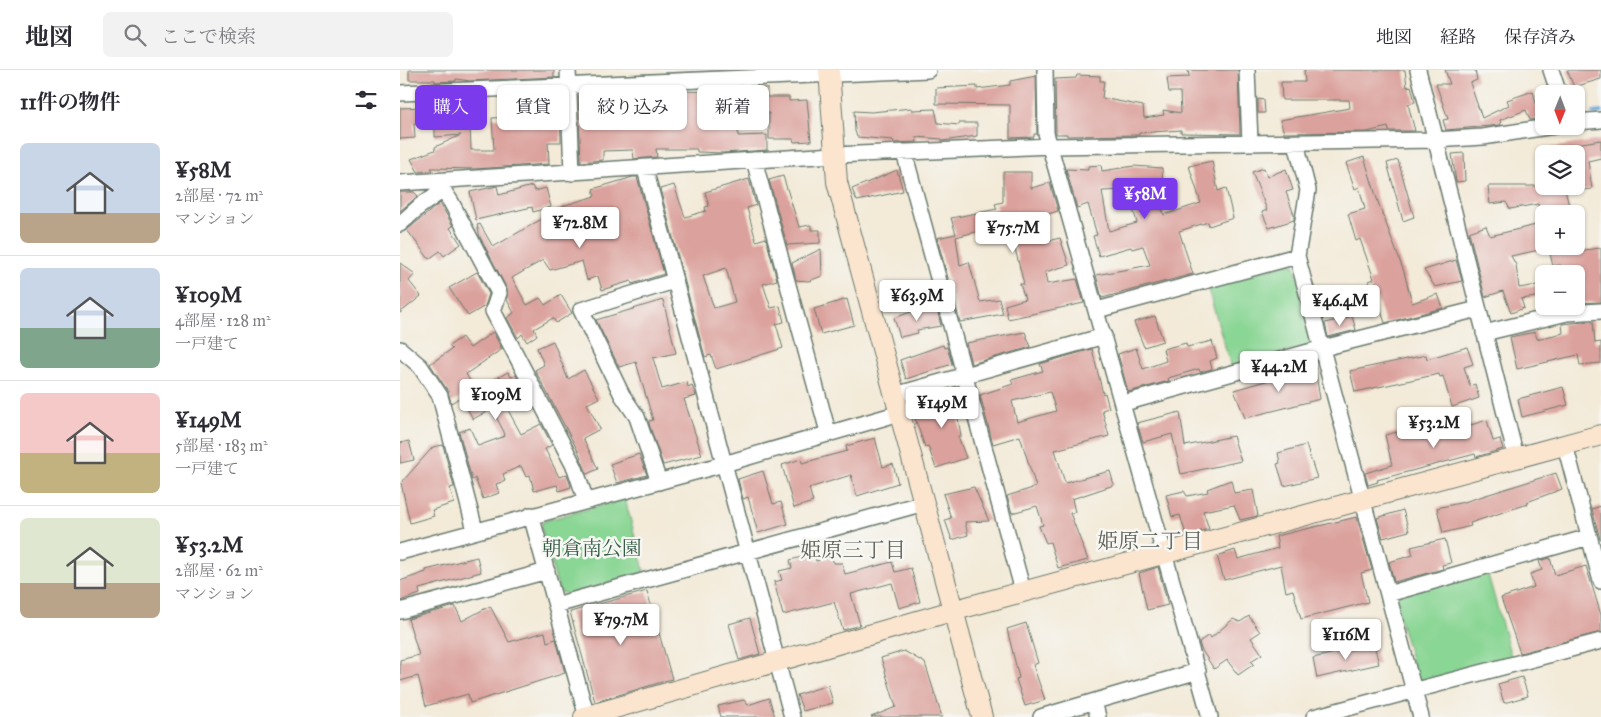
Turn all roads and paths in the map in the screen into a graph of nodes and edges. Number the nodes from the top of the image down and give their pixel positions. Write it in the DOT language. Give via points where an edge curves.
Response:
graph roads {
  1 [pos="568,70"];
  2 [pos="928,70"];
  3 [pos="1045,70"];
  4 [pos="1247,70"];
  5 [pos="1418,70"];
  6 [pos="1551,70"];
  7 [pos="829,72"];
  8 [pos="568,85"];
  9 [pos="1556,85"];
  10 [pos="569,87"];
  11 [pos="497,90"];
  12 [pos="400,93"];
  13 [pos="569,108"];
  14 [pos="1601,120"];
  15 [pos="1585,121"];
  16 [pos="1535,129"];
  17 [pos="1435,140"];
  18 [pos="1250,142"];
  19 [pos="1296,143"];
  20 [pos="1052,146"];
  21 [pos="904,152"];
  22 [pos="834,155"];
  23 [pos="754,160"];
  24 [pos="644,168"];
  25 [pos="572,173"];
  26 [pos="400,183"];
  27 [pos="443,186"];
  28 [pos="400,224"];
  29 [pos="1297,256"];
  30 [pos="674,281"];
  31 [pos="1478,309"];
  32 [pos="1097,310"];
  33 [pos="1601,311"];
  34 [pos="1484,332"];
  35 [pos="1104,336"];
  36 [pos="1323,348"];
  37 [pos="400,349"];
  38 [pos="966,376"];
  39 [pos="1124,403"];
  40 [pos="898,404"];
  41 [pos="828,432"];
  42 [pos="1601,434"];
  43 [pos="1564,444"];
  44 [pos="1516,457"];
  45 [pos="724,464"];
  46 [pos="659,482"];
  47 [pos="1361,499"];
  48 [pos="586,501"];
  49 [pos="924,503"];
  50 [pos="531,515"];
  51 [pos="475,530"];
  52 [pos="1589,537"];
  53 [pos="400,552"];
  54 [pos="747,552"];
  55 [pos="1164,552"];
  56 [pos="547,572"];
  57 [pos="1601,582"];
  58 [pos="1023,592"];
  59 [pos="1388,594"];
  60 [pos="556,605"];
  61 [pos="400,611"];
  62 [pos="952,611"];
  63 [pos="1601,641"];
  64 [pos="777,662"];
  65 [pos="1198,672"];
  66 [pos="1413,691"];
  67 [pos="1094,702"];
  68 [pos="586,717"];
  69 [pos="792,717"];
  70 [pos="982,717"];
  71 [pos="1041,717"];
  72 [pos="1098,717"];
  73 [pos="1210,717"];
  74 [pos="1314,717"];
  75 [pos="1421,717"];
  1 -- 8 [label="street"];
  2 -- 7 [label="street"];
  3 -- 20 [label="street" via="1046,133"];
  4 -- 18 [label="street"];
  5 -- 17 [label="street"];
  6 -- 9 [label="street"];
  7 -- 10 [label="street"];
  7 -- 22 [label="street"];
  11 -- 12 [label="street"];
  13 -- 25 [label="street"];
  14 -- 15 [label="street"];
  16 -- 17 [label="street"];
  17 -- 19 [label="street"];
  17 -- 31 [label="street"];
  18 -- 19 [label="street"];
  18 -- 20 [label="street"];
  19 -- 29 [label="street" via="1308,190"];
  20 -- 21 [label="street"];
  20 -- 32 [label="street"];
  21 -- 22 [label="street"];
  21 -- 38 [label="street"];
  22 -- 23 [label="street"];
  22 -- 40 [label="street" via="837,182"];
  23 -- 24 [label="street"];
  23 -- 41 [label="street"];
  24 -- 25 [label="street"];
  24 -- 30 [label="street"];
  25 -- 27 [label="street"];
  26 -- 27 [label="street"];
  27 -- 28 [label="street"];
  27 -- 48 [label="street" via="499,293 493,311 575,468"];
  29 -- 32 [label="street"];
  29 -- 36 [label="street"];
  30 -- 45 [label="street"];
  30 -- 46 [label="street" via="581,310 622,395 637,417"];
  31 -- 34 [label="street"];
  31 -- 36 [label="street"];
  32 -- 35 [label="street"];
  33 -- 34 [label="street" via="1568,313"];
  34 -- 44 [label="street"];
  35 -- 38 [label="street"];
  35 -- 39 [label="street"];
  36 -- 39 [label="street"];
  36 -- 47 [label="street"];
  37 -- 51 [label="street" via="420,366 440,396"];
  38 -- 40 [label="street"];
  38 -- 58 [label="street"];
  39 -- 55 [label="street"];
  40 -- 41 [label="street"];
  40 -- 49 [label="street"];
  41 -- 45 [label="street"];
  42 -- 43 [label="street"];
  43 -- 44 [label="street"];
  43 -- 52 [label="street"];
  44 -- 47 [label="street"];
  45 -- 46 [label="street"];
  45 -- 54 [label="street"];
  46 -- 48 [label="street"];
  47 -- 55 [label="street"];
  47 -- 59 [label="street"];
  48 -- 50 [label="street"];
  49 -- 54 [label="street"];
  49 -- 62 [label="street"];
  50 -- 51 [label="street"];
  50 -- 56 [label="street"];
  51 -- 53 [label="street"];
  52 -- 57 [label="street"];
  52 -- 59 [label="street"];
  54 -- 60 [label="street"];
  54 -- 64 [label="street"];
  55 -- 58 [label="street"];
  55 -- 65 [label="street"];
  56 -- 60 [label="street"];
  56 -- 61 [label="street"];
  58 -- 62 [label="street"];
  59 -- 66 [label="street"];
  60 -- 68 [label="street"];
  62 -- 64 [label="street"];
  62 -- 70 [label="street"];
  63 -- 66 [label="street"];
  64 -- 68 [label="street"];
  64 -- 69 [label="street"];
  65 -- 67 [label="street"];
  65 -- 73 [label="street"];
  66 -- 74 [label="street"];
  66 -- 75 [label="street"];
  67 -- 71 [label="street"];
  67 -- 72 [label="street"];
}
